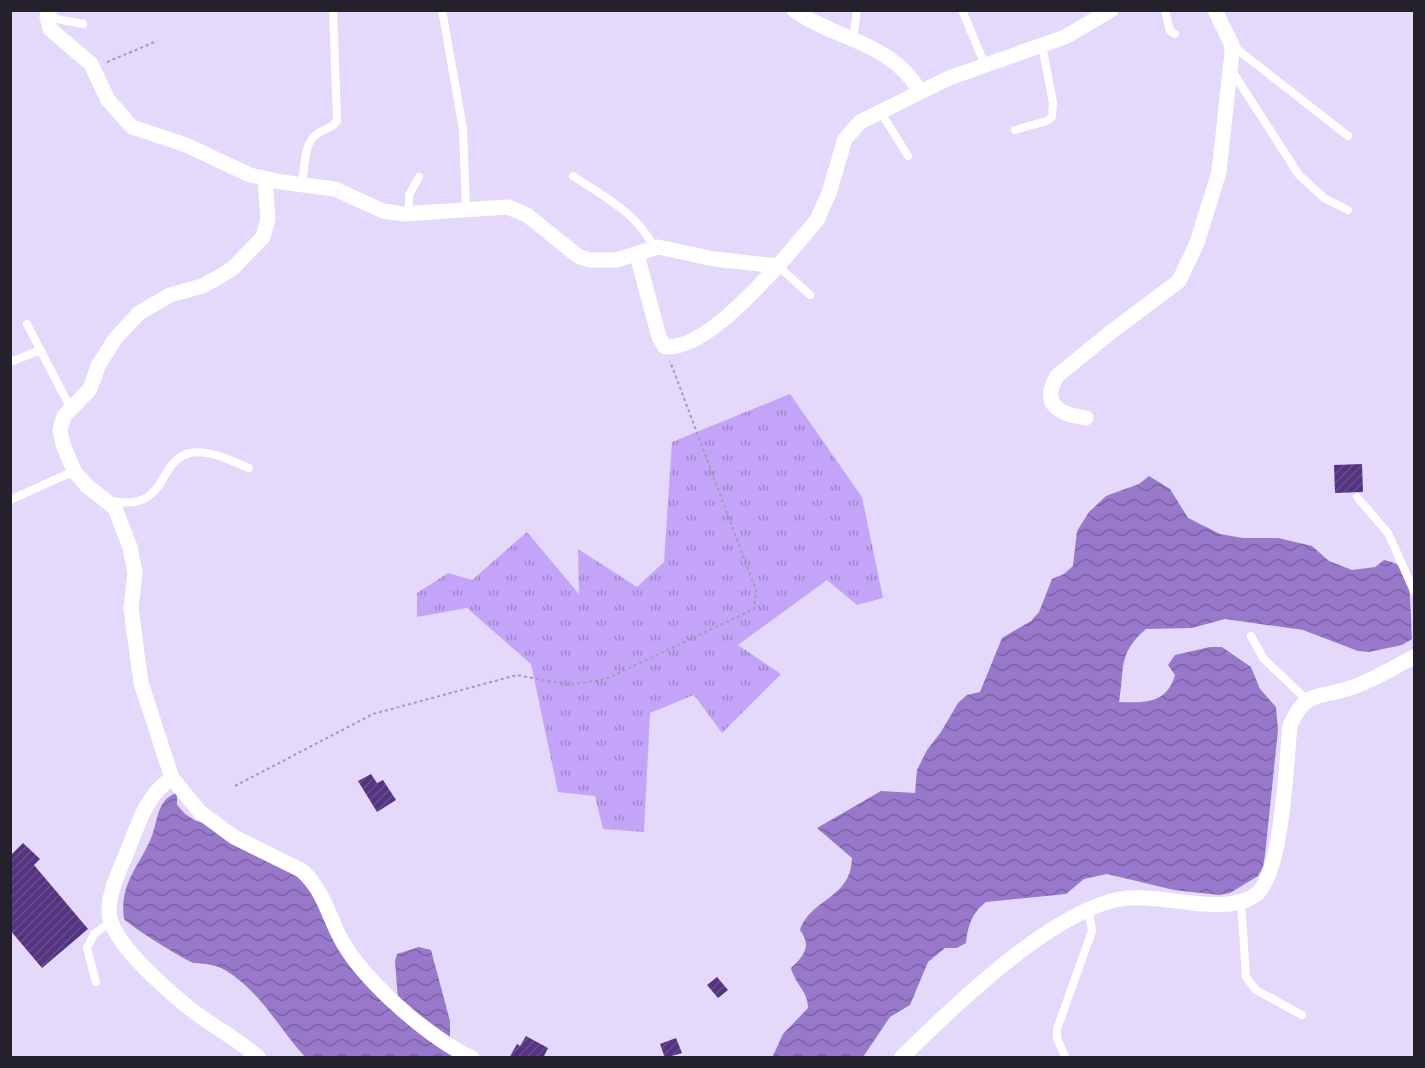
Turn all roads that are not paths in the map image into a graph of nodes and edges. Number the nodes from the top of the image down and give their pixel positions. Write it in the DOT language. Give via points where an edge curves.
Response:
graph roads {
  1 [pos="333,10"];
  2 [pos="442,10"];
  3 [pos="794,10"];
  4 [pos="857,10"];
  5 [pos="962,10"];
  6 [pos="1111,10"];
  7 [pos="1165,10"];
  8 [pos="1215,10"];
  9 [pos="49,14"];
  10 [pos="83,24"];
  11 [pos="1175,34"];
  12 [pos="853,40"];
  13 [pos="1042,45"];
  14 [pos="1232,45"];
  15 [pos="985,65"];
  16 [pos="1230,67"];
  17 [pos="920,92"];
  18 [pos="879,110"];
  19 [pos="1015,130"];
  20 [pos="1348,136"];
  21 [pos="908,156"];
  22 [pos="573,176"];
  23 [pos="419,177"];
  24 [pos="265,179"];
  25 [pos="302,184"];
  26 [pos="466,209"];
  27 [pos="1348,210"];
  28 [pos="410,214"];
  29 [pos="654,248"];
  30 [pos="637,255"];
  31 [pos="777,266"];
  32 [pos="810,295"];
  33 [pos="27,324"];
  34 [pos="41,350"];
  35 [pos="10,363"];
  36 [pos="71,409"];
  37 [pos="1086,417"];
  38 [pos="249,468"];
  39 [pos="74,471"];
  40 [pos="1357,497"];
  41 [pos="10,500"];
  42 [pos="107,500"];
  43 [pos="1414,591"];
  44 [pos="1251,636"];
  45 [pos="1414,657"];
  46 [pos="1307,700"];
  47 [pos="172,778"];
  48 [pos="1241,901"];
  49 [pos="1084,911"];
  50 [pos="111,922"];
  51 [pos="96,982"];
  52 [pos="1302,1016"];
  53 [pos="1065,1057"];
  54 [pos="259,1058"];
  55 [pos="472,1058"];
  56 [pos="901,1058"];
  1 -- 25 [label="lane" via="337,121 308,142"];
  2 -- 26 [label="lane" via="463,129"];
  3 -- 12 [label="street"];
  4 -- 12 [label="lane"];
  5 -- 15 [label="lane"];
  6 -- 13 [label="street"];
  7 -- 11 [label="lane" via="1170,31"];
  8 -- 14 [label="street"];
  9 -- 10 [label="lane"];
  9 -- 24 [label="street" via="50,29 94,68 108,100 132,127"];
  12 -- 17 [label="street" via="896,61 906,69"];
  13 -- 15 [label="street"];
  13 -- 19 [label="lane" via="1052,117"];
  14 -- 16 [label="street"];
  14 -- 20 [label="lane"];
  15 -- 17 [label="street"];
  16 -- 27 [label="lane" via="1299,174 1324,198"];
  16 -- 37 [label="street" via="1219,172 1183,274 1167,292 1111,332 1052,385 1050,394 1059,411"];
  17 -- 18 [label="street"];
  18 -- 21 [label="lane"];
  18 -- 31 [label="street" via="849,133 817,220"];
  22 -- 29 [label="lane" via="635,220 649,235"];
  23 -- 28 [label="lane" via="409,195"];
  24 -- 25 [label="street"];
  24 -- 36 [label="street" via="267,228 252,250 219,277 170,295 139,312 115,339 90,388"];
  25 -- 28 [label="street" via="335,189 383,211"];
  26 -- 28 [label="street"];
  26 -- 30 [label="street" via="497,206 519,211 578,256 589,260"];
  29 -- 30 [label="street"];
  29 -- 31 [label="street"];
  30 -- 31 [label="street" via="658,337 665,347 706,332"];
  31 -- 32 [label="lane"];
  33 -- 34 [label="lane"];
  34 -- 35 [label="lane"];
  34 -- 36 [label="lane"];
  36 -- 39 [label="street" via="60,430"];
  38 -- 42 [label="lane" via="206,453 190,453 179,458 149,496 137,502"];
  39 -- 41 [label="lane"];
  39 -- 42 [label="street"];
  40 -- 43 [label="lane" via="1388,533"];
  42 -- 47 [label="street" via="115,508 130,547 135,573 131,608 141,682"];
  44 -- 46 [label="lane" via="1263,658"];
  45 -- 46 [label="street" via="1349,688 1320,693"];
  46 -- 48 [label="street" via="1290,726 1271,872 1255,896"];
  47 -- 50 [label="street" via="157,790 138,823 110,903"];
  47 -- 55 [label="street" via="200,812 234,837 308,876 326,903 342,942 369,974 435,1038"];
  48 -- 49 [label="street" via="1216,904 1134,897"];
  48 -- 52 [label="lane" via="1246,977 1256,990"];
  49 -- 53 [label="lane" via="1092,931 1057,1029"];
  49 -- 56 [label="street" via="1000,968"];
  50 -- 51 [label="lane" via="94,934 87,948"];
  50 -- 54 [label="street" via="118,937 146,968 189,1008"];
}
